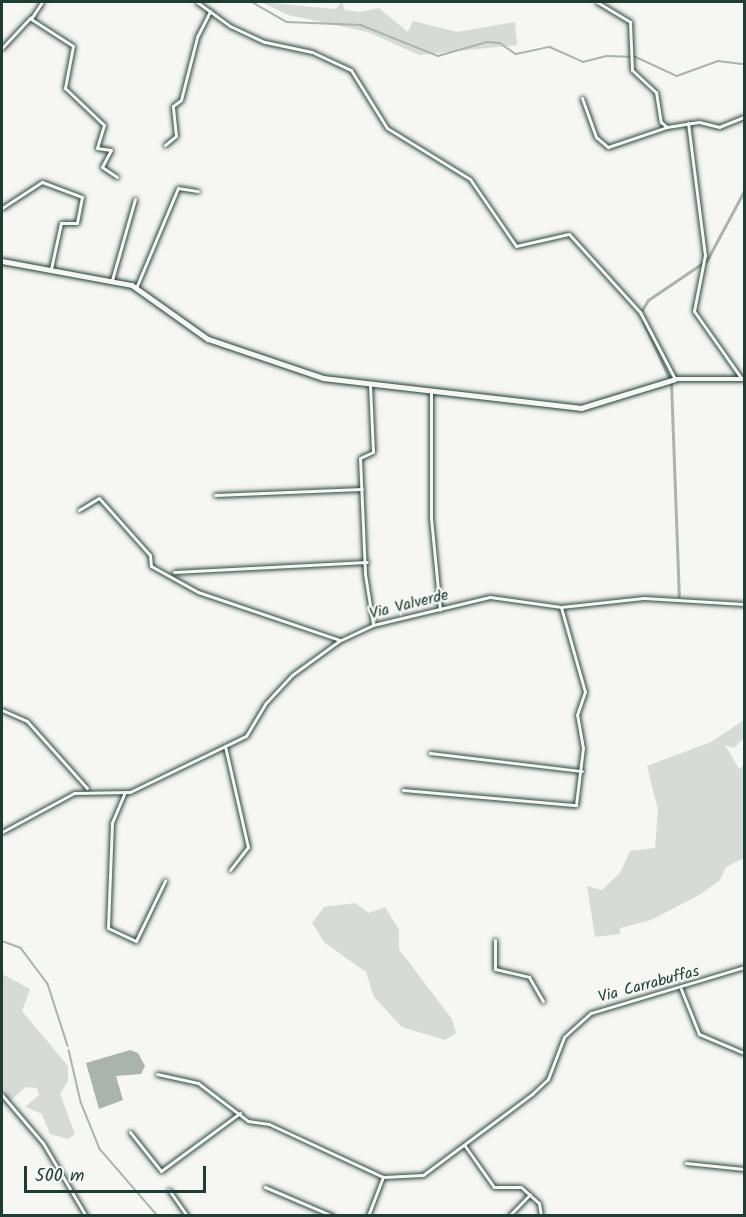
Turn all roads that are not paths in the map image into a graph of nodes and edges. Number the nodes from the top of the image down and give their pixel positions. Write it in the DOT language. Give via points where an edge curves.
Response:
graph roads {
  1 [pos="42,2"];
  2 [pos="197,2"];
  3 [pos="597,2"];
  4 [pos="210,11"];
  5 [pos="31,17"];
  6 [pos="2,48"];
  7 [pos="582,98"];
  8 [pos="744,117"];
  9 [pos="688,123"];
  10 [pos="667,127"];
  11 [pos="165,145"];
  12 [pos="117,177"];
  13 [pos="198,191"];
  14 [pos="135,199"];
  15 [pos="2,208"];
  16 [pos="2,261"];
  17 [pos="51,269"];
  18 [pos="112,280"];
  19 [pos="136,288"];
  20 [pos="743,379"];
  21 [pos="671,380"];
  22 [pos="370,385"];
  23 [pos="431,393"];
  24 [pos="362,489"];
  25 [pos="215,495"];
  26 [pos="79,510"];
  27 [pos="367,562"];
  28 [pos="174,572"];
  29 [pos="744,604"];
  30 [pos="561,607"];
  31 [pos="440,610"];
  32 [pos="373,625"];
  33 [pos="340,640"];
  34 [pos="2,710"];
  35 [pos="225,746"];
  36 [pos="430,753"];
  37 [pos="582,771"];
  38 [pos="87,789"];
  39 [pos="403,790"];
  40 [pos="125,792"];
  41 [pos="2,832"];
  42 [pos="230,870"];
  43 [pos="165,881"];
  44 [pos="495,940"];
  45 [pos="744,967"];
  46 [pos="681,989"];
  47 [pos="543,1001"];
  48 [pos="744,1053"];
  49 [pos="157,1074"];
  50 [pos="2,1095"];
  51 [pos="240,1113"];
  52 [pos="130,1132"];
  53 [pos="467,1145"];
  54 [pos="686,1163"];
  55 [pos="744,1168"];
  56 [pos="383,1177"];
  57 [pos="265,1188"];
  58 [pos="169,1190"];
  59 [pos="530,1194"];
  60 [pos="86,1215"];
  61 [pos="187,1215"];
  62 [pos="333,1215"];
  63 [pos="368,1215"];
  64 [pos="509,1215"];
  65 [pos="541,1215"];
  1 -- 5 [label="street"];
  2 -- 4 [label="street"];
  3 -- 10 [label="street" via="630,22 635,74 656,92 657,117"];
  4 -- 11 [label="street" via="197,37 181,100 173,106 176,136"];
  4 -- 21 [label="street" via="265,42 312,52 351,70 383,124 470,179 516,246 569,234 640,312"];
  5 -- 6 [label="street"];
  5 -- 12 [label="street" via="73,46 65,88 104,125 97,148 111,149 102,167"];
  7 -- 10 [label="street" via="593,130 608,147"];
  8 -- 9 [label="street" via="719,127"];
  9 -- 10 [label="street"];
  9 -- 20 [label="street" via="705,261 694,304 697,321"];
  13 -- 19 [label="street" via="178,188"];
  14 -- 18 [label="street"];
  15 -- 17 [label="street" via="42,182 82,197 77,223 61,223"];
  16 -- 17 [label="main road"];
  17 -- 18 [label="main road"];
  18 -- 19 [label="main road"];
  19 -- 22 [label="main road" via="208,339 308,374"];
  20 -- 21 [label="main road"];
  21 -- 23 [label="main road" via="581,408"];
  22 -- 23 [label="main road"];
  22 -- 24 [label="street" via="373,452 360,458"];
  23 -- 31 [label="street" via="431,518"];
  24 -- 25 [label="street"];
  24 -- 27 [label="street"];
  26 -- 33 [label="street" via="99,498 150,555 151,566 198,592"];
  27 -- 28 [label="street"];
  27 -- 32 [label="street"];
  29 -- 30 [label="street, Via Valverde" via="644,598"];
  30 -- 31 [label="street, Via Valverde" via="492,596"];
  30 -- 37 [label="street" via="585,692 577,715 584,748"];
  31 -- 32 [label="street, Via Valverde"];
  32 -- 33 [label="street, Via Valverde"];
  33 -- 35 [label="street, Via Valverde" via="292,675 265,704 252,731"];
  34 -- 38 [label="street" via="27,721"];
  35 -- 40 [label="street, Via Valverde"];
  35 -- 42 [label="street" via="248,847"];
  36 -- 37 [label="street"];
  37 -- 39 [label="street" via="576,805 570,806"];
  38 -- 40 [label="street, Via Valverde"];
  38 -- 41 [label="street"];
  40 -- 43 [label="street" via="111,830 108,928 136,941"];
  44 -- 47 [label="street" via="495,969 529,977"];
  45 -- 46 [label="street, Via Carrabuffas"];
  46 -- 48 [label="street" via="699,1034"];
  46 -- 53 [label="street, Via Carrabuffas" via="591,1013 564,1037 548,1079"];
  49 -- 51 [label="street" via="198,1083"];
  50 -- 60 [label="street" via="43,1143"];
  51 -- 52 [label="street" via="160,1171"];
  51 -- 56 [label="street"];
  53 -- 56 [label="street, Via Carrabuffas" via="423,1175"];
  53 -- 59 [label="street" via="494,1186 517,1186"];
  54 -- 55 [label="street"];
  56 -- 63 [label="street"];
  57 -- 62 [label="street"];
  58 -- 61 [label="street"];
  59 -- 64 [label="street"];
  59 -- 65 [label="street" via="539,1203"];
}
